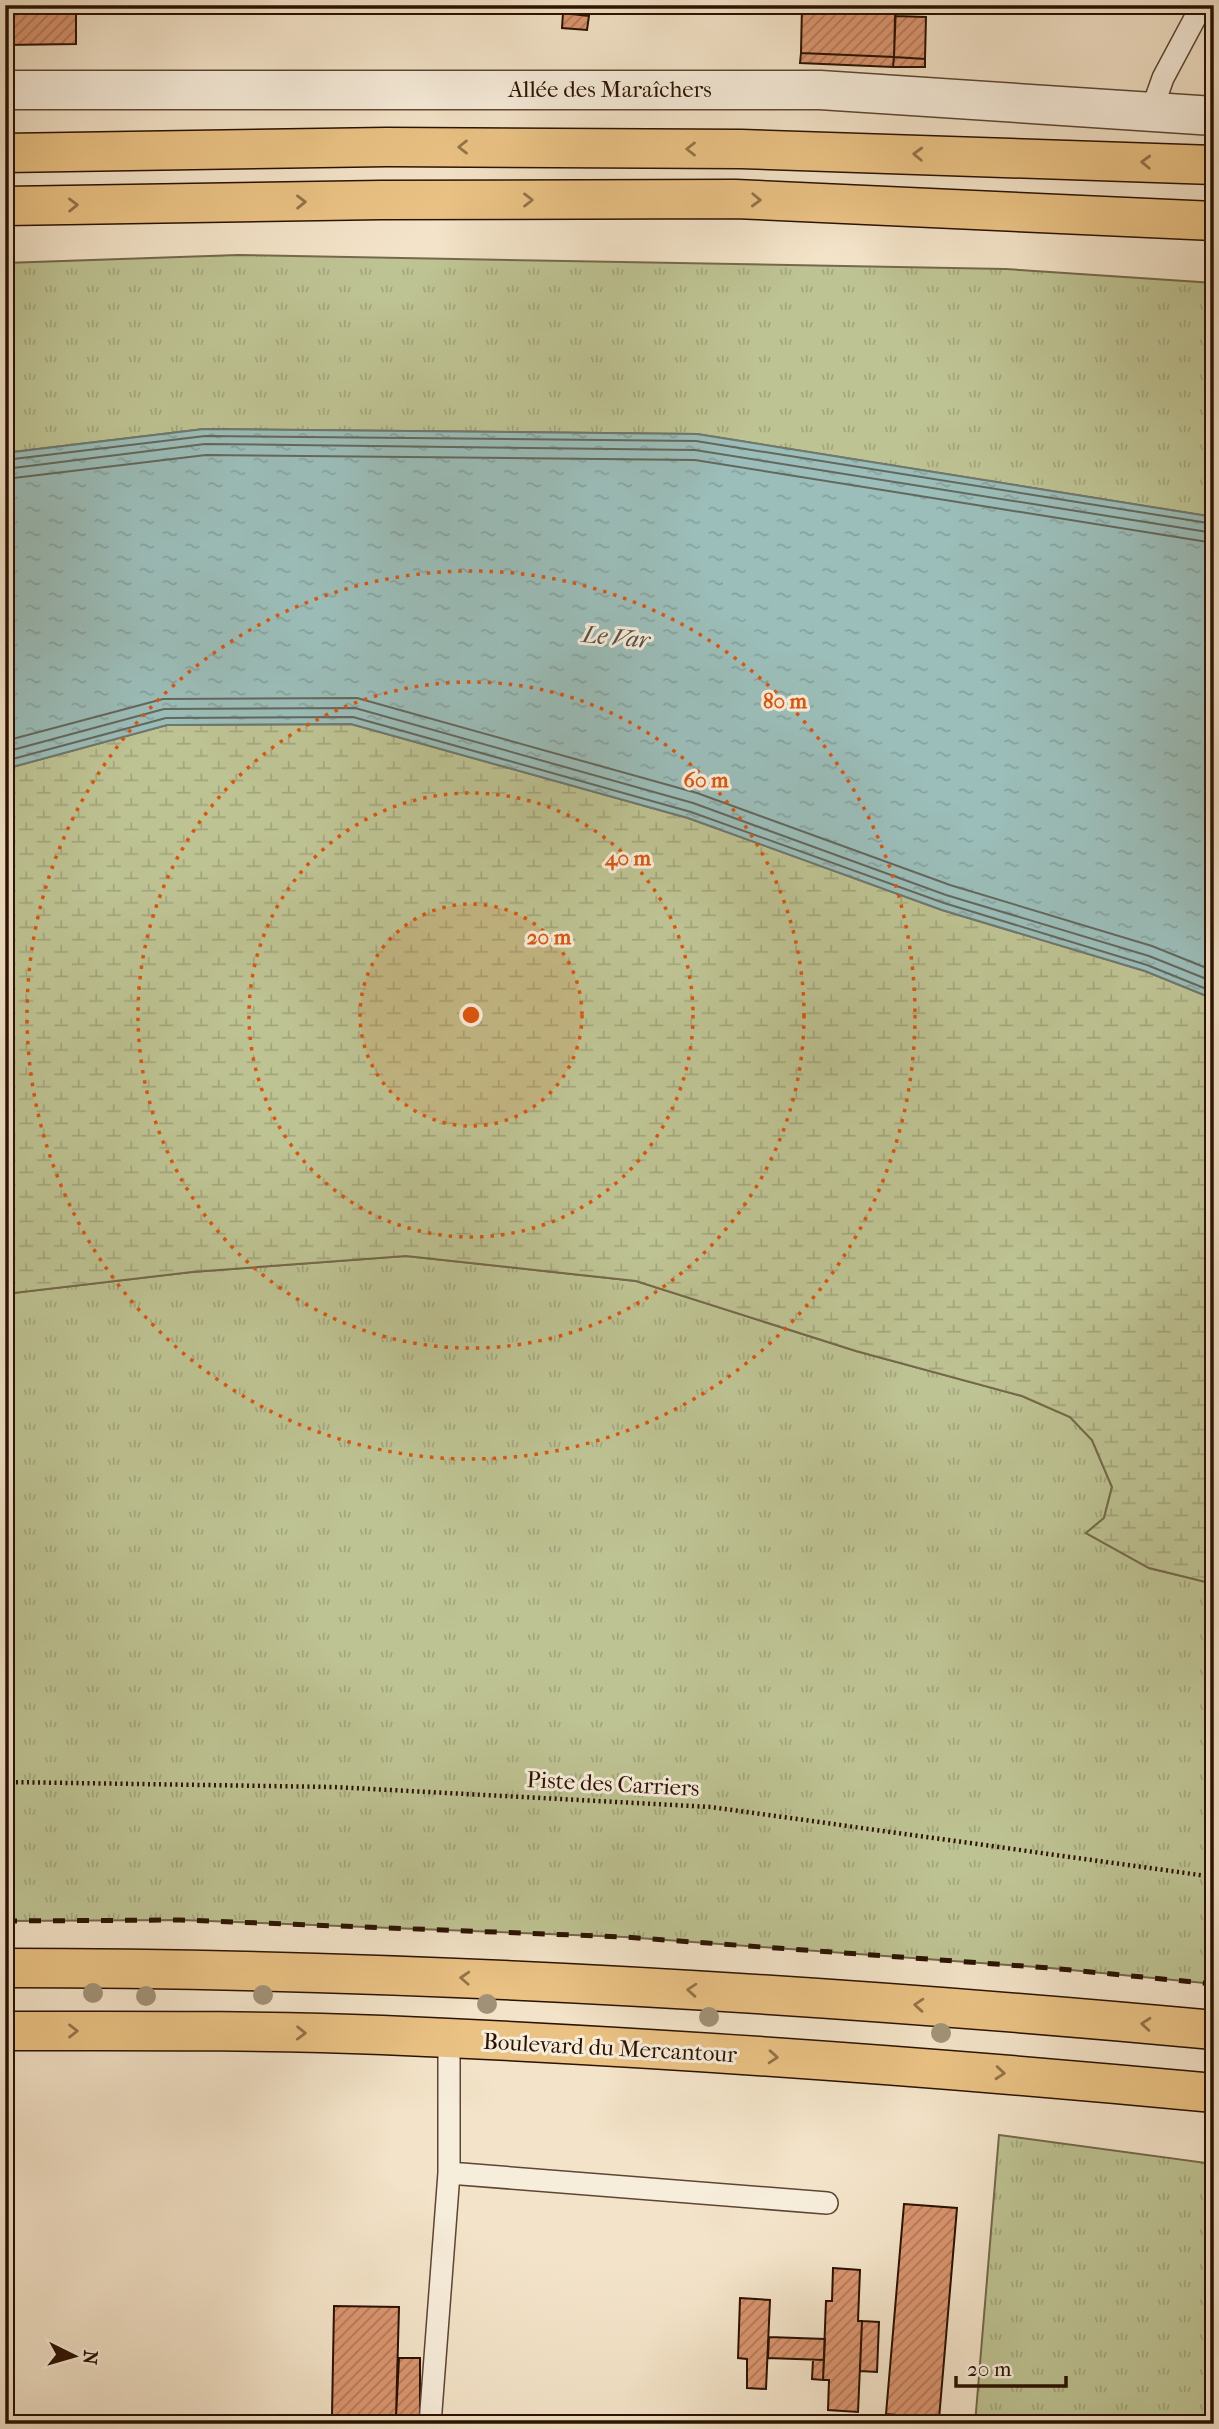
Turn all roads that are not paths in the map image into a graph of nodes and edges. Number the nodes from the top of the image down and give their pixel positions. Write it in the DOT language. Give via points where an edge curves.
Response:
graph roads {
  1 [pos="1202,5"];
  2 [pos="5,90"];
  3 [pos="1151,111"];
  4 [pos="1214,116"];
  5 [pos="5,153"];
  6 [pos="1214,165"];
  7 [pos="5,206"];
  8 [pos="1214,221"];
  9 [pos="5,1968"];
  10 [pos="1214,2030"];
  11 [pos="5,2031"];
  12 [pos="449,2039"];
  13 [pos="1214,2093"];
  14 [pos="449,2172"];
  15 [pos="827,2203"];
  16 [pos="430,2424"];
  1 -- 3 [label="lane"];
  2 -- 3 [label="street, Allée des Maraîchers" via="820,90"];
  3 -- 4 [label="street, Allée des Maraîchers"];
  6 -- 5 [label="main road, one-way" via="728,149 387,147"];
  7 -- 8 [label="main road, one-way" via="735,199"];
  10 -- 9 [label="main road, one-way" via="666,1988 387,1974"];
  11 -- 12 [label="main road, Boulevard du Mercantour, one-way"];
  12 -- 13 [label="main road, Boulevard du Mercantour, one-way" via="938,2068"];
  12 -- 14 [label="lane"];
  14 -- 15 [label="lane"];
  14 -- 16 [label="lane"];
}
